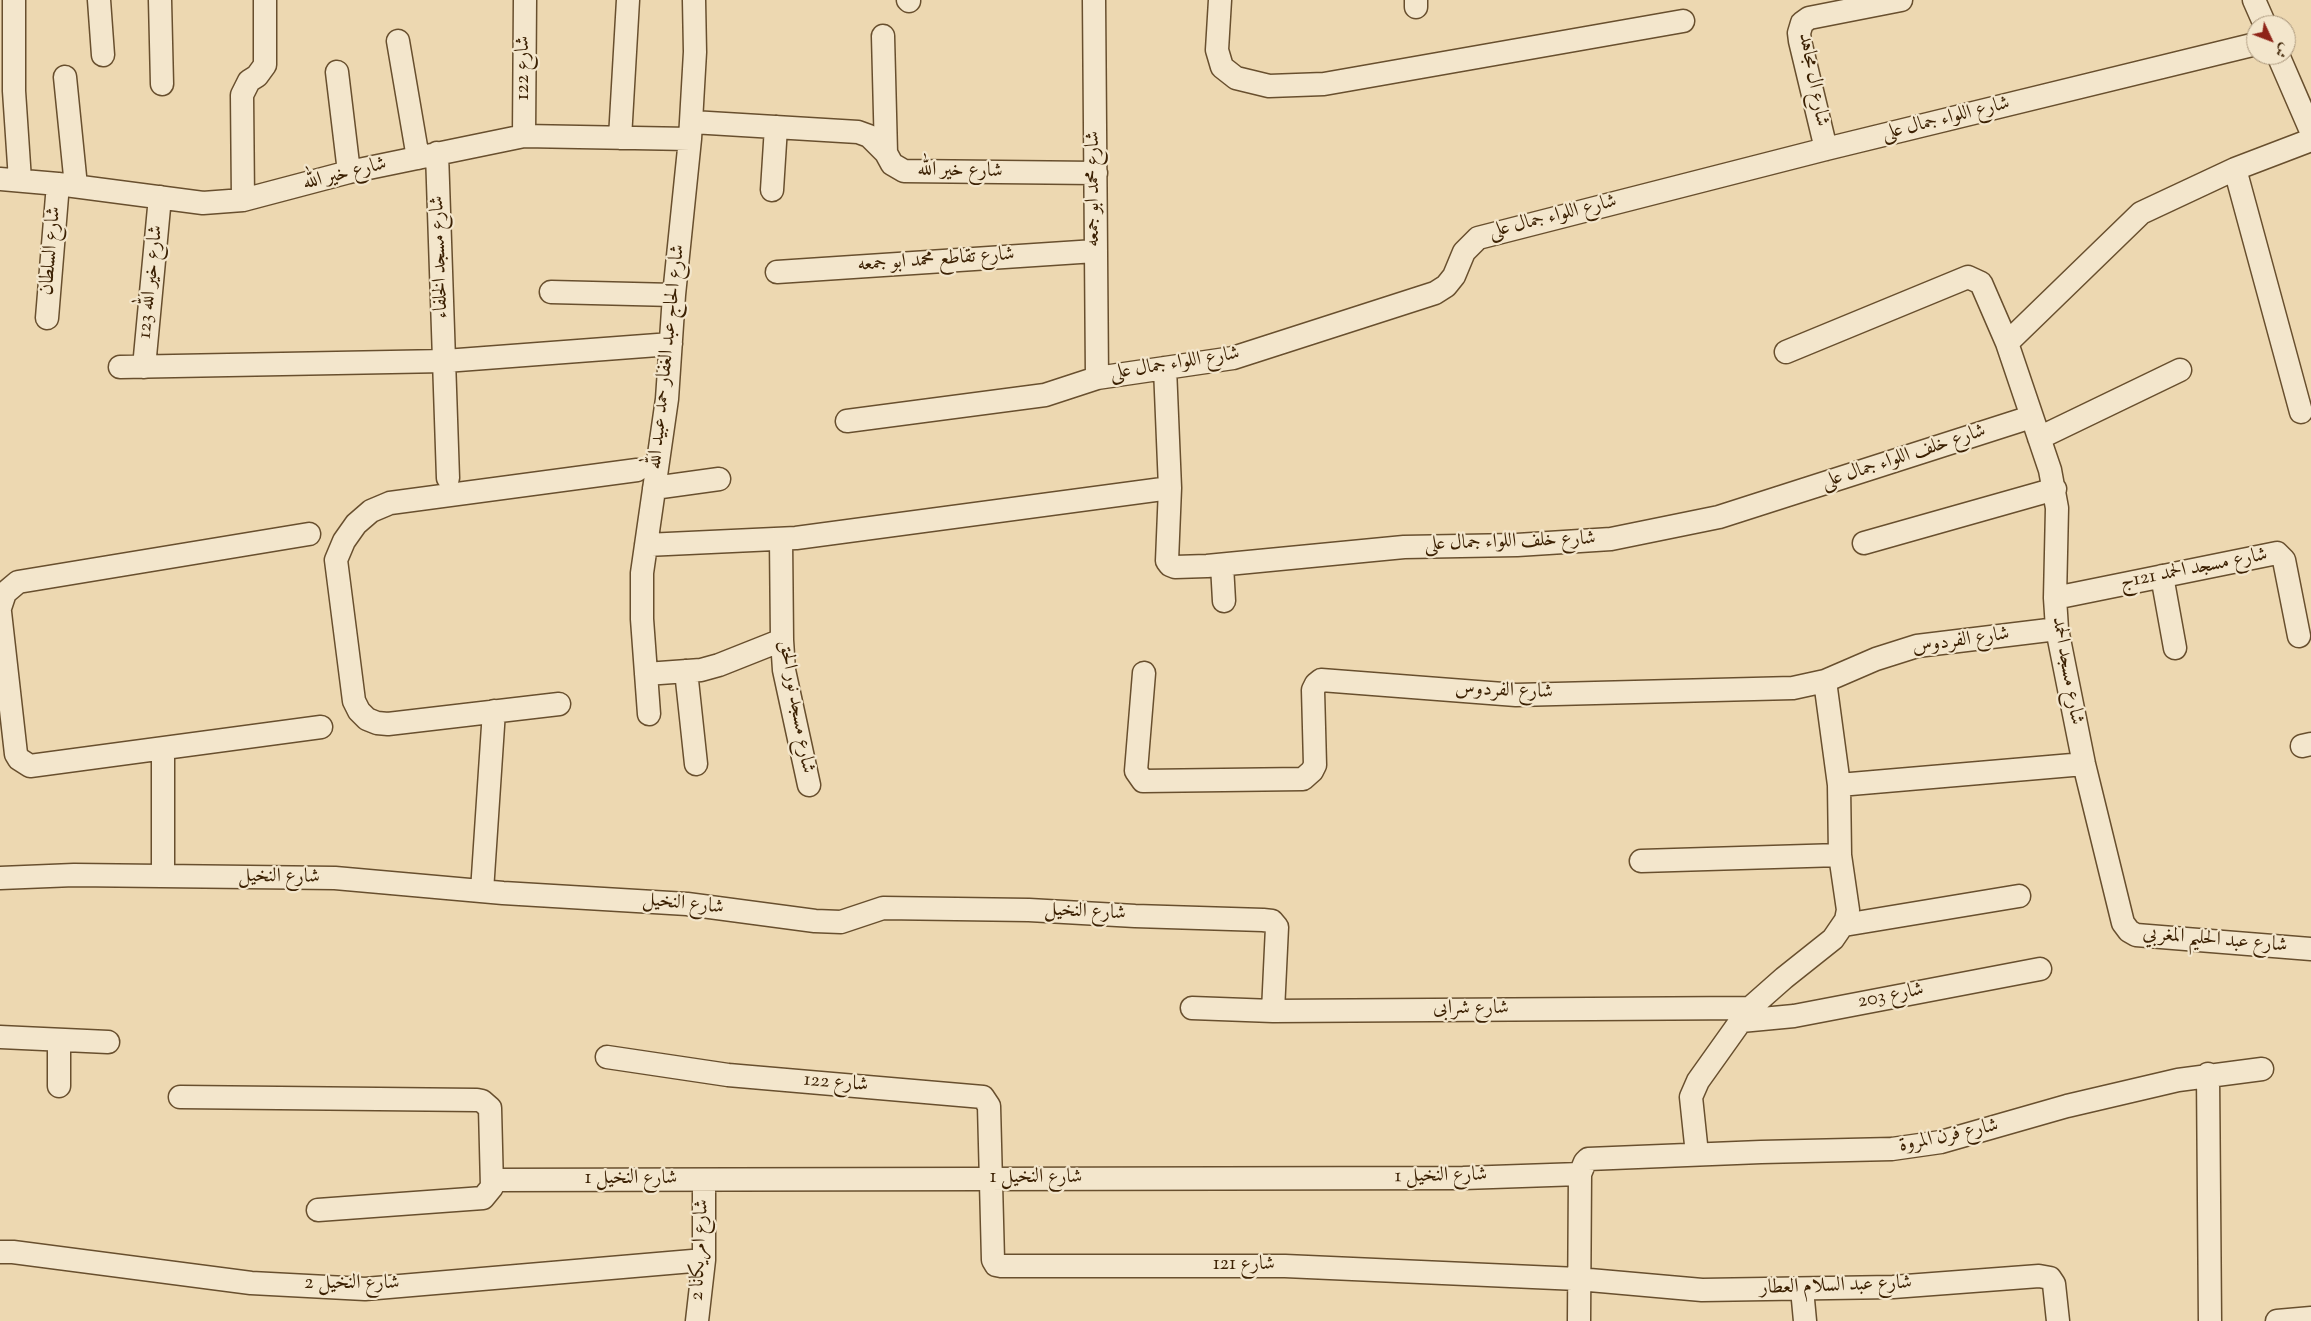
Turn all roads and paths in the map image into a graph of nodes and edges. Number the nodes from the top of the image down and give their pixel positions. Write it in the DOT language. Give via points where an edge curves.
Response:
graph roads {
  1 [pos="14,0"];
  2 [pos="99,0"];
  3 [pos="160,0"];
  4 [pos="265,0"];
  5 [pos="525,0"];
  6 [pos="628,0"];
  7 [pos="694,0"];
  8 [pos="1094,0"];
  9 [pos="1220,0"];
  10 [pos="1901,0"];
  11 [pos="2254,0"];
  12 [pos="2261,15"];
  13 [pos="1683,21"];
  14 [pos="884,36"];
  15 [pos="398,41"];
  16 [pos="2246,46"];
  17 [pos="103,55"];
  18 [pos="2283,65"];
  19 [pos="337,72"];
  20 [pos="65,77"];
  21 [pos="162,84"];
  22 [pos="2306,107"];
  23 [pos="776,127"];
  24 [pos="691,131"];
  25 [pos="2311,131"];
  26 [pos="524,136"];
  27 [pos="620,138"];
  28 [pos="2311,140"];
  29 [pos="1826,149"];
  30 [pos="886,153"];
  31 [pos="428,156"];
  32 [pos="2235,169"];
  33 [pos="350,172"];
  34 [pos="1096,174"];
  35 [pos="10,180"];
  36 [pos="67,185"];
  37 [pos="772,190"];
  38 [pos="160,197"];
  39 [pos="243,200"];
  40 [pos="1095,251"];
  41 [pos="777,272"];
  42 [pos="551,292"];
  43 [pos="674,295"];
  44 [pos="46,318"];
  45 [pos="2007,343"];
  46 [pos="671,344"];
  47 [pos="1786,352"];
  48 [pos="445,361"];
  49 [pos="120,367"];
  50 [pos="144,367"];
  51 [pos="1165,368"];
  52 [pos="2180,370"];
  53 [pos="1097,378"];
  54 [pos="2301,412"];
  55 [pos="2031,417"];
  56 [pos="847,421"];
  57 [pos="2039,438"];
  58 [pos="637,470"];
  59 [pos="448,478"];
  60 [pos="719,479"];
  61 [pos="654,488"];
  62 [pos="1170,488"];
  63 [pos="2054,489"];
  64 [pos="309,534"];
  65 [pos="781,539"];
  66 [pos="1864,543"];
  67 [pos="646,546"];
  68 [pos="1222,565"];
  69 [pos="2162,576"];
  70 [pos="2055,598"];
  71 [pos="1224,601"];
  72 [pos="0,608"];
  73 [pos="0,612"];
  74 [pos="2057,629"];
  75 [pos="2299,636"];
  76 [pos="782,640"];
  77 [pos="2175,648"];
  78 [pos="686,671"];
  79 [pos="1144,673"];
  80 [pos="646,674"];
  81 [pos="1825,681"];
  82 [pos="559,704"];
  83 [pos="494,711"];
  84 [pos="649,714"];
  85 [pos="321,727"];
  86 [pos="163,749"];
  87 [pos="696,764"];
  88 [pos="2084,764"];
  89 [pos="809,785"];
  90 [pos="1839,786"];
  91 [pos="1840,854"];
  92 [pos="1641,861"];
  93 [pos="163,876"];
  94 [pos="0,878"];
  95 [pos="482,891"];
  96 [pos="2019,896"];
  97 [pos="2123,923"];
  98 [pos="1844,925"];
  99 [pos="2311,949"];
  100 [pos="2040,969"];
  101 [pos="1192,1008"];
  102 [pos="1273,1011"];
  103 [pos="1746,1015"];
  104 [pos="0,1037"];
  105 [pos="59,1040"];
  106 [pos="108,1042"];
  107 [pos="607,1057"];
  108 [pos="2262,1069"];
  109 [pos="2208,1074"];
  110 [pos="59,1086"];
  111 [pos="180,1096"];
  112 [pos="1697,1154"];
  113 [pos="1580,1174"];
  114 [pos="992,1179"];
  115 [pos="492,1180"];
  116 [pos="704,1180"];
  117 [pos="318,1210"];
  118 [pos="0,1252"];
  119 [pos="704,1260"];
  120 [pos="1578,1279"];
  121 [pos="1802,1289"];
  122 [pos="2311,1318"];
  123 [pos="697,1321"];
  124 [pos="1579,1321"];
  125 [pos="1805,1321"];
  126 [pos="2058,1321"];
  127 [pos="2210,1321"];
  128 [pos="2276,1321"];
  1 -- 35 [label="street"];
  2 -- 17 [label="street"];
  3 -- 21 [label="street"];
  4 -- 39 [label="street" via="265,65 249,81 242,94"];
  5 -- 26 [label="street, شارع 122"];
  6 -- 27 [label="street"];
  7 -- 24 [label="street, شارع الحاج عبد الغفار حمد عبيد الله"];
  8 -- 34 [label="street, شارع محمد ابو جمعه"];
  9 -- 13 [label="street" via="1217,50 1222,67 1236,78 1269,86 1333,83"];
  10 -- 29 [label="street, شارع ال مجاهد" via="1809,18 1802,23 1800,41"];
  11 -- 12 [label="street"];
  14 -- 30 [label="street"];
  15 -- 31 [label="street, شارع مسجد الخلفاء"];
  16 -- 29 [label="street, شارع اللواء جمال على"];
  18 -- 22 [label="street"];
  19 -- 33 [label="street"];
  20 -- 36 [label="street, شارع السلطان"];
  22 -- 25 [label="street"];
  23 -- 24 [label="street, شارع خير الله"];
  23 -- 30 [label="street, شارع خير الله" via="858,132 869,136"];
  23 -- 37 [label="street"];
  24 -- 27 [label="street, شارع خير الله"];
  24 -- 43 [label="street, شارع الحاج عبد الغفار حمد عبيد الله"];
  26 -- 27 [label="street, شارع خير الله"];
  26 -- 31 [label="street, شارع خير الله"];
  28 -- 32 [label="street"];
  29 -- 51 [label="street, شارع اللواء جمال على" via="1478,238 1464,252 1454,276 1435,293 1234,358"];
  30 -- 34 [label="street, شارع خير الله" via="892,164 904,171"];
  31 -- 33 [label="street, شارع خير الله"];
  31 -- 48 [label="street, شارع مسجد الخلفاء"];
  32 -- 45 [label="street" via="2141,213"];
  32 -- 54 [label="street"];
  33 -- 39 [label="street, شارع خير الله"];
  34 -- 40 [label="street, شارع محمد ابو جمعه"];
  35 -- 36 [label="street, شارع خير الله"];
  36 -- 38 [label="street, شارع خير الله"];
  36 -- 44 [label="street, شارع السلطان"];
  38 -- 39 [label="street, شارع خير الله" via="203,203"];
  38 -- 50 [label="street, شارع خير الله 123"];
  40 -- 41 [label="street, شارع تقاطع محمد ابو جمعه"];
  40 -- 53 [label="street, شارع محمد ابو جمعه"];
  42 -- 43 [label="street"];
  43 -- 46 [label="street, شارع الحاج عبد الغفار حمد عبيد الله"];
  45 -- 47 [label="street, شارع مسجد الحمد" via="1981,283 1968,277"];
  45 -- 55 [label="street, شارع مسجد الحمد"];
  46 -- 48 [label="street"];
  46 -- 61 [label="street, شارع الحاج عبد الغفار حمد عبيد الله"];
  48 -- 50 [label="street"];
  48 -- 59 [label="street, شارع مسجد الخلفاء"];
  49 -- 50 [label="street"];
  51 -- 53 [label="street, شارع اللواء جمال على"];
  51 -- 62 [label="street, شارع خلف اللواء جمال على"];
  52 -- 57 [label="street"];
  53 -- 56 [label="street, شارع اللواء جمال على" via="1045,395"];
  55 -- 57 [label="street, شارع مسجد الحمد"];
  55 -- 68 [label="street, شارع خلف اللواء جمال على" via="1719,517 1611,539 1404,547"];
  57 -- 63 [label="street, شارع مسجد الحمد"];
  58 -- 83 [label="street" via="390,503 371,511 344,541 336,560 354,701 359,711 367,719 388,724"];
  60 -- 61 [label="street"];
  61 -- 67 [label="street, شارع الحاج عبد الغفار حمد عبيد الله"];
  62 -- 65 [label="street"];
  62 -- 68 [label="street, شارع خلف اللواء جمال على" via="1168,563 1176,567"];
  63 -- 66 [label="street"];
  63 -- 70 [label="street, شارع مسجد الحمد" via="2057,508"];
  64 -- 72 [label="street" via="18,582 4,593"];
  65 -- 67 [label="street"];
  65 -- 76 [label="street, شارع مسجد نور الحق"];
  67 -- 80 [label="street, شارع الحاج عبد الغفار حمد عبيد الله" via="642,573 642,619"];
  68 -- 71 [label="street"];
  69 -- 70 [label="street, شارع مسجد الحمد 121ج"];
  69 -- 75 [label="street, شارع مسجد الحمد 121ج" via="2277,552 2284,560"];
  69 -- 77 [label="street"];
  70 -- 74 [label="street, شارع مسجد الحمد"];
  73 -- 86 [label="street" via="16,754 24,764 37,767"];
  74 -- 81 [label="street, شارع الفردوس" via="1917,646"];
  74 -- 88 [label="street, شارع مسجد الحمد"];
  76 -- 78 [label="street" via="720,665"];
  76 -- 89 [label="street, شارع مسجد نور الحق" via="784,670"];
  78 -- 80 [label="street"];
  78 -- 87 [label="street"];
  79 -- 81 [label="street, شارع الفردوس" via="1136,770 1139,778 1147,782 1303,779 1315,765 1313,690 1321,680 1516,695 1793,688"];
  80 -- 84 [label="street, شارع الحاج عبد الغفار حمد عبيد الله"];
  81 -- 90 [label="street"];
  82 -- 83 [label="street"];
  83 -- 95 [label="street"];
  85 -- 86 [label="street"];
  86 -- 93 [label="street"];
  88 -- 90 [label="street"];
  88 -- 97 [label="street, شارع مسجد الحمد"];
  90 -- 91 [label="street"];
  91 -- 92 [label="street"];
  91 -- 98 [label="street" via="1848,910"];
  93 -- 94 [label="street, شارع النخيل"];
  93 -- 95 [label="street, شارع النخيل" via="335,878"];
  95 -- 102 [label="street, شارع النخيل" via="687,904 841,922 883,908 1029,910 1272,921 1277,927"];
  96 -- 98 [label="street"];
  97 -- 99 [label="street, شارع عبد الحليم المغربي" via="2136,935"];
  98 -- 103 [label="street" via="1833,939 1784,978"];
  100 -- 103 [label="street, شارع 203" via="1794,1016"];
  101 -- 102 [label="street, شارع شرابى"];
  102 -- 103 [label="street, شارع شرابى"];
  103 -- 112 [label="street" via="1693,1088 1691,1106"];
  104 -- 105 [label="street"];
  105 -- 106 [label="street"];
  105 -- 110 [label="street"];
  107 -- 114 [label="street, شارع 122" via="728,1075 983,1097 989,1106"];
  108 -- 109 [label="street, شارع فرن المروة"];
  109 -- 112 [label="street, شارع فرن المروة" via="2067,1106 1941,1142 1892,1150"];
  109 -- 127 [label="street"];
  111 -- 115 [label="street" via="482,1101 491,1113"];
  112 -- 113 [label="street, شارع فرن المروة" via="1592,1158 1584,1162"];
  113 -- 114 [label="street, شارع النخيل 1" via="1464,1178"];
  113 -- 120 [label="street"];
  114 -- 116 [label="street, شارع النخيل 1"];
  114 -- 120 [label="street, شارع 121" via="993,1260 1001,1266 1285,1266"];
  115 -- 116 [label="street, شارع النخيل 1"];
  115 -- 117 [label="street" via="490,1192 478,1199"];
  116 -- 119 [label="street, شارع امريكانا 2"];
  118 -- 119 [label="street, شارع النخيل 2" via="251,1283 365,1289"];
  119 -- 123 [label="street, شارع امريكانا 2"];
  120 -- 121 [label="street, شارع عبد السلام العطار" via="1702,1290"];
  120 -- 124 [label="street"];
  121 -- 125 [label="street"];
  121 -- 126 [label="street, شارع عبد السلام العطار" via="1893,1287 2039,1276 2050,1278 2054,1284"];
  122 -- 128 [label="street"];
}
